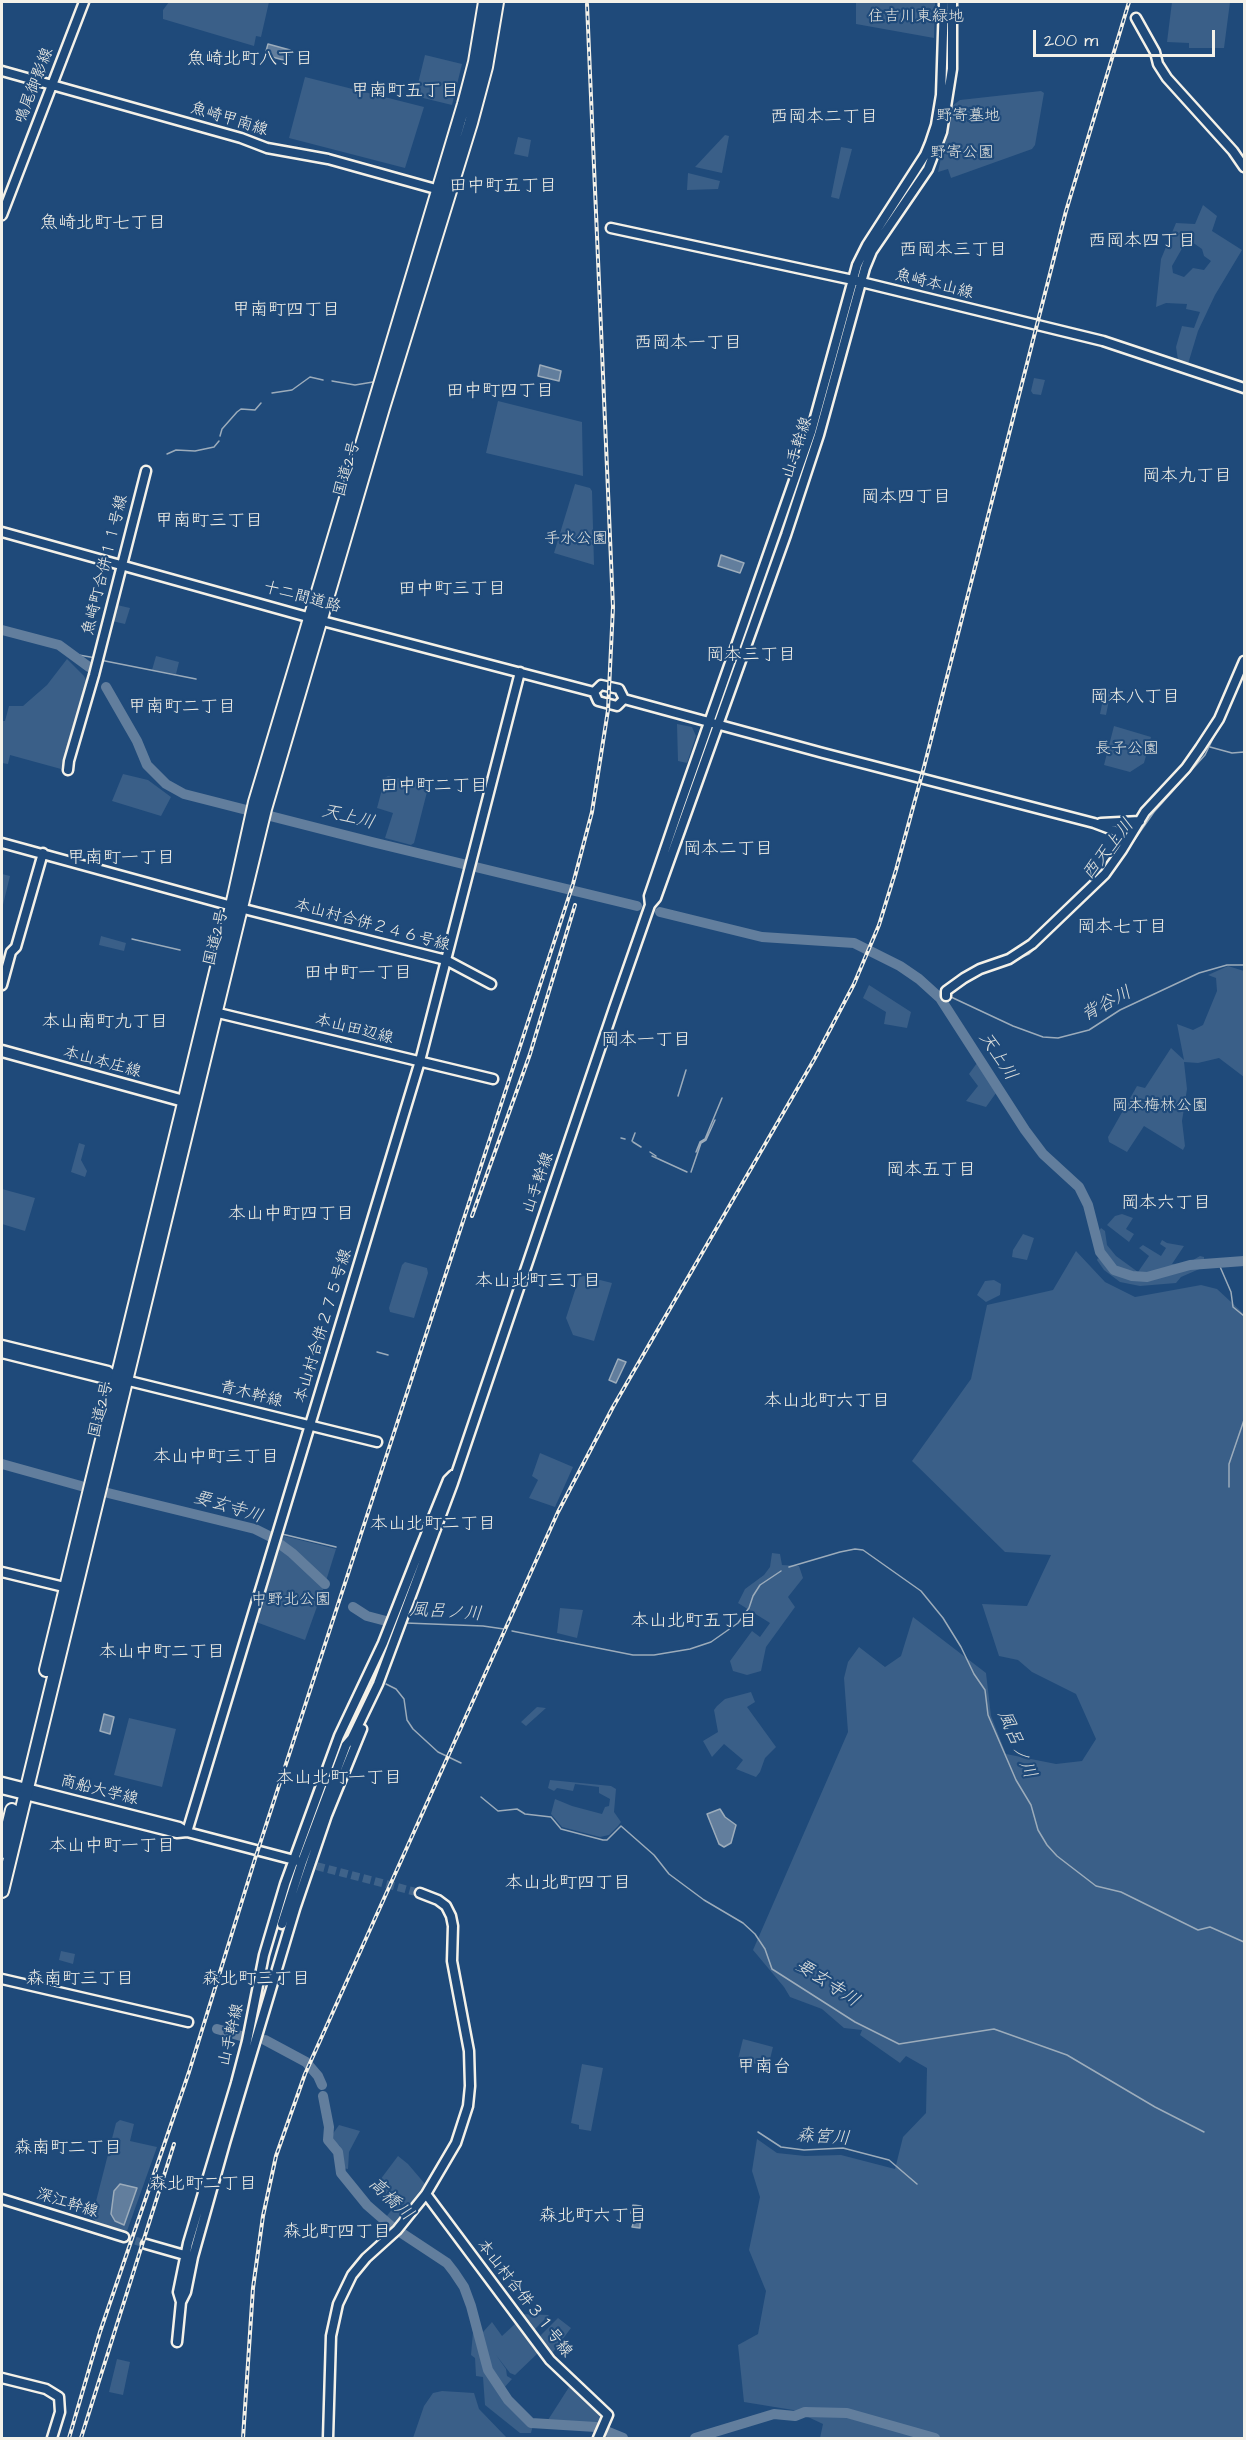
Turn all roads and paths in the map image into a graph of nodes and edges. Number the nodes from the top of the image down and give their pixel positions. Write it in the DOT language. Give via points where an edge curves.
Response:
graph roads {
  1 [pos="84,2"];
  2 [pos="485,2"];
  3 [pos="497,2"];
  4 [pos="944,2"];
  5 [pos="952,2"];
  6 [pos="1136,18"];
  7 [pos="2,71"];
  8 [pos="53,84"];
  9 [pos="1245,167"];
  10 [pos="444,191"];
  11 [pos="2,215"];
  12 [pos="611,228"];
  13 [pos="857,281"];
  14 [pos="1245,388"];
  15 [pos="146,471"];
  16 [pos="2,532"];
  17 [pos="120,566"];
  18 [pos="316,619"];
  19 [pos="1245,661"];
  20 [pos="520,672"];
  21 [pos="594,692"];
  22 [pos="624,699"];
  23 [pos="713,723"];
  24 [pos="68,770"];
  25 [pos="1094,823"];
  26 [pos="1138,824"];
  27 [pos="1118,832"];
  28 [pos="2,843"];
  29 [pos="1125,845"];
  30 [pos="43,853"];
  31 [pos="237,906"];
  32 [pos="446,960"];
  33 [pos="491,984"];
  34 [pos="2,985"];
  35 [pos="946,996"];
  36 [pos="212,1011"];
  37 [pos="2,1051"];
  38 [pos="420,1062"];
  39 [pos="493,1079"];
  40 [pos="189,1103"];
  41 [pos="2,1345"];
  42 [pos="2,1353"];
  43 [pos="121,1379"];
  44 [pos="309,1426"];
  45 [pos="377,1442"];
  46 [pos="2,1572"];
  47 [pos="64,1587"];
  48 [pos="396,1622"];
  49 [pos="367,1679"];
  50 [pos="378,1684"];
  51 [pos="346,1745"];
  52 [pos="2,1782"];
  53 [pos="2,1789"];
  54 [pos="21,1790"];
  55 [pos="187,1832"];
  56 [pos="2,1852"];
  57 [pos="298,1861"];
  58 [pos="2,1891"];
  59 [pos="420,1893"];
  60 [pos="282,1924"];
  61 [pos="2,1978"];
  62 [pos="188,2022"];
  63 [pos="426,2194"];
  64 [pos="2,2199"];
  65 [pos="124,2237"];
  66 [pos="146,2244"];
  67 [pos="189,2256"];
  68 [pos="177,2342"];
  69 [pos="2,2378"];
  70 [pos="598,2438"];
  71 [pos="52,2439"];
  72 [pos="327,2439"];
  1 -- 8 [label="street, 鳴尾御影線"];
  2 -- 10 [label="highway, 国道2号"];
  3 -- 10 [label="highway, 国道2号" via="486,67"];
  4 -- 13 [label="street, 山手幹線" via="941,95 936,125 926,155 867,245"];
  5 -- 13 [label="street, 山手幹線" via="952,69 942,132 928,169 872,251"];
  6 -- 9 [label="street" via="1163,71"];
  7 -- 8 [label="street, 魚崎甲南線"];
  8 -- 10 [label="street, 魚崎甲南線" via="267,148 328,159"];
  8 -- 11 [label="street, 鳴尾御影線"];
  10 -- 18 [label="highway, 国道2号"];
  12 -- 13 [label="street, 魚崎本山線"];
  13 -- 14 [label="street, 魚崎本山線" via="1103,341"];
  13 -- 23 [label="street, 山手幹線" via="819,435 779,555"];
  15 -- 17 [label="street, 魚崎町合併１１号線"];
  16 -- 17 [label="street, 十二間道路"];
  17 -- 18 [label="street, 十二間道路"];
  17 -- 24 [label="street, 魚崎町合併１１号線"];
  18 -- 20 [label="street, 十二間道路"];
  18 -- 31 [label="highway, 国道2号" via="259,811"];
  19 -- 26 [label="street" via="1219,719 1200,748"];
  20 -- 21 [label="street, 十二間道路"];
  20 -- 32 [label="street, 本山村合併２７５号線"];
  21 -- 22 [label="street, 十二間道路" via="598,701 617,706"];
  21 -- 22 [label="street, 十二間道路" via="601,685 619,689"];
  22 -- 23 [label="street, 十二間道路"];
  23 -- 25 [label="street, 十二間道路"];
  23 -- 48 [label="street, 山手幹線" via="456,1471"];
  25 -- 26 [label="street"];
  25 -- 27 [label="street"];
  26 -- 27 [label="street"];
  26 -- 29 [label="street"];
  27 -- 29 [label="street"];
  28 -- 30 [label="street, 本山村合併２４６号線"];
  29 -- 35 [label="street" via="1105,874 1032,944 1009,959 964,978 946,991"];
  30 -- 31 [label="street, 本山村合併２４６号線"];
  30 -- 34 [label="street"];
  31 -- 32 [label="street, 本山村合併２４６号線"];
  31 -- 36 [label="highway, 国道2号"];
  32 -- 33 [label="street, 本山村合併２４６号線"];
  32 -- 38 [label="street, 本山村合併２７５号線"];
  36 -- 38 [label="street, 本山田辺線"];
  36 -- 40 [label="highway, 国道2号"];
  37 -- 40 [label="main road, 本山本庄線"];
  38 -- 39 [label="street, 本山田辺線"];
  38 -- 44 [label="street, 本山村合併２７５号線"];
  40 -- 43 [label="highway, 国道2号"];
  41 -- 43 [label="street, 青木幹線" via="108,1371"];
  42 -- 43 [label="street, 青木幹線" via="106,1379"];
  43 -- 44 [label="street, 青木幹線"];
  43 -- 47 [label="highway, 国道2号"];
  43 -- 54 [label="highway, 国道2号"];
  44 -- 45 [label="street, 青木幹線"];
  44 -- 55 [label="street, 本山村合併２７５号線"];
  46 -- 47 [label="street"];
  47 -- 54 [label="highway, 国道2号"];
  48 -- 49 [label="street, 山手幹線"];
  48 -- 50 [label="street, 山手幹線"];
  49 -- 51 [label="street, 山手幹線" via="345,1735"];
  49 -- 57 [label="street, 山手幹線" via="339,1736"];
  50 -- 51 [label="street, 山手幹線"];
  50 -- 67 [label="street, 山手幹線" via="309,1864"];
  51 -- 57 [label="street, 山手幹線"];
  52 -- 54 [label="street, 商船大学線"];
  53 -- 54 [label="street, 商船大学線"];
  54 -- 55 [label="street, 商船大学線"];
  54 -- 56 [label="highway, 国道2号"];
  54 -- 58 [label="highway, 国道2号"];
  55 -- 57 [label="street, 商船大学線"];
  57 -- 60 [label="street, 山手幹線"];
  57 -- 67 [label="street, 山手幹線" via="264,1955 242,2062"];
  59 -- 63 [label="street" via="438,1899 453,1926 452,1961 467,2037 470,2086 456,2143"];
  61 -- 62 [label="street"];
  63 -- 70 [label="street, 本山村合併３１号線" via="550,2361 607,2417"];
  63 -- 72 [label="street" via="352,2275 332,2321"];
  64 -- 65 [label="street, 深江幹線"];
  66 -- 67 [label="street"];
  67 -- 68 [label="street, 山手幹線"];
  69 -- 71 [label="street" via="46,2389 59,2397 60,2412"];
}
